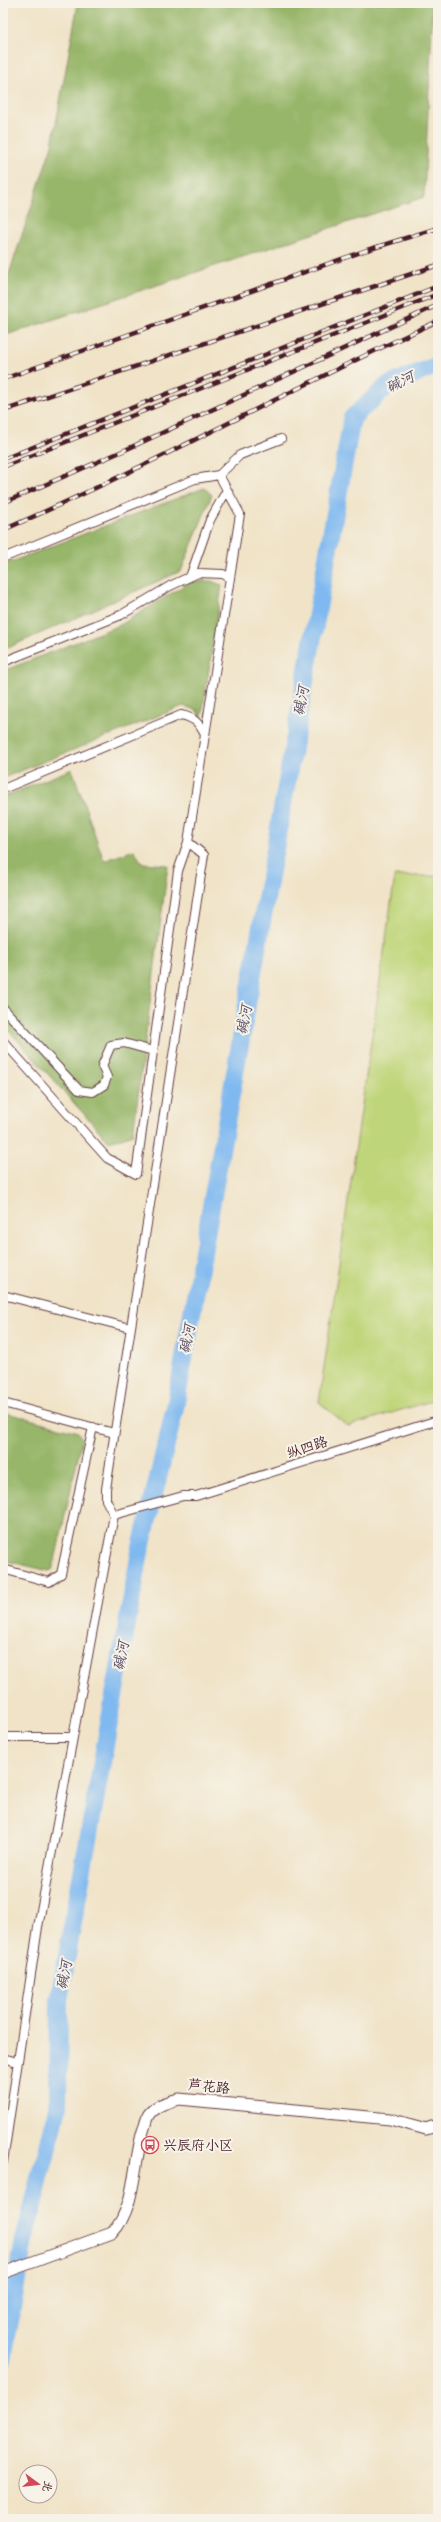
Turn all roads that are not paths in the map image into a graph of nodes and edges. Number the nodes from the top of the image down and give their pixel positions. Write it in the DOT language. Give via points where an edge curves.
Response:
graph roads {
  1 [pos="281,439"];
  2 [pos="219,475"];
  3 [pos="226,490"];
  4 [pos="3,558"];
  5 [pos="190,577"];
  6 [pos="230,578"];
  7 [pos="3,662"];
  8 [pos="205,735"];
  9 [pos="3,788"];
  10 [pos="188,842"];
  11 [pos="3,1008"];
  12 [pos="3,1041"];
  13 [pos="153,1051"];
  14 [pos="3,1295"];
  15 [pos="130,1328"];
  16 [pos="3,1403"];
  17 [pos="438,1420"];
  18 [pos="93,1427"];
  19 [pos="114,1433"];
  20 [pos="114,1515"];
  21 [pos="3,1569"];
  22 [pos="3,1737"];
  23 [pos="73,1737"];
  24 [pos="3,2058"];
  25 [pos="17,2062"];
  26 [pos="5,2124"];
  27 [pos="438,2125"];
  28 [pos="3,2162"];
  29 [pos="4,2273"];
  1 -- 2 [label="street" via="240,455"];
  2 -- 3 [label="street"];
  2 -- 4 [label="street" via="195,479"];
  3 -- 5 [label="street" via="210,520"];
  3 -- 6 [label="street" via="240,514"];
  5 -- 6 [label="street" via="198,573 223,574"];
  5 -- 7 [label="street" via="121,615"];
  6 -- 8 [label="street"];
  8 -- 9 [label="street" via="198,722 181,715"];
  8 -- 10 [label="street"];
  10 -- 13 [label="street" via="178,871"];
  10 -- 15 [label="street" via="204,855"];
  11 -- 13 [label="street" via="79,1090 93,1092 104,1085 107,1077 102,1066 111,1045 124,1043"];
  12 -- 13 [label="street" via="107,1158 136,1174"];
  14 -- 15 [label="street"];
  15 -- 19 [label="street"];
  16 -- 18 [label="street"];
  17 -- 20 [label="street, 纵四路" via="196,1496 183,1496"];
  18 -- 19 [label="street"];
  18 -- 21 [label="street" via="61,1574 49,1582"];
  19 -- 20 [label="street" via="106,1500"];
  20 -- 23 [label="street"];
  22 -- 23 [label="street"];
  23 -- 25 [label="street" via="38,1927"];
  24 -- 25 [label="street"];
  25 -- 26 [label="street"];
  26 -- 28 [label="street"];
  27 -- 29 [label="street, 芦花路" via="426,2129 390,2119 179,2099 160,2106 148,2115 139,2142 126,2213 121,2224 112,2233"];
}
